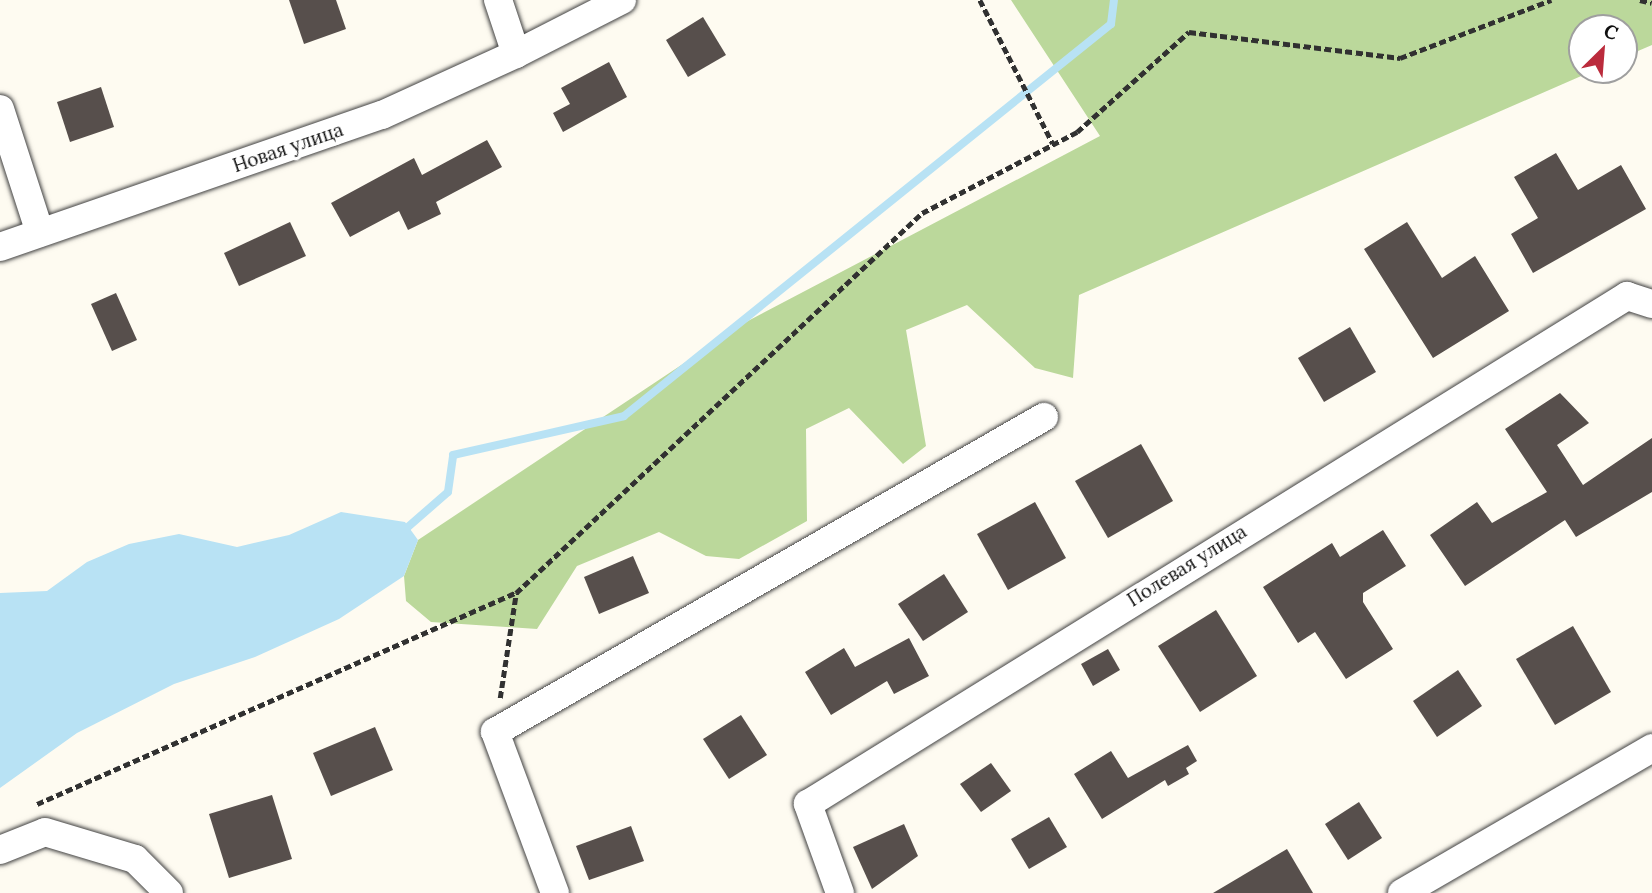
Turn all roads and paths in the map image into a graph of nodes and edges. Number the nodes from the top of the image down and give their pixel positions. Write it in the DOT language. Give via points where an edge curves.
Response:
graph roads {
  1 [pos="498,0"];
  2 [pos="622,0"];
  3 [pos="980,0"];
  4 [pos="1550,0"];
  5 [pos="1640,0"];
  6 [pos="1652,3"];
  7 [pos="516,54"];
  8 [pos="0,109"];
  9 [pos="1053,144"];
  10 [pos="40,233"];
  11 [pos="0,247"];
  12 [pos="1652,304"];
  13 [pos="1044,417"];
  14 [pos="516,593"];
  15 [pos="495,732"];
  16 [pos="1652,748"];
  17 [pos="10,845"];
  18 [pos="169,893"];
  19 [pos="555,893"];
  20 [pos="840,893"];
  21 [pos="1402,893"];
  1 -- 7 [label="street"];
  2 -- 7 [label="street, Новая улица"];
  3 -- 9 [label="path"];
  4 -- 9 [label="path" via="1400,58 1189,32 1077,132"];
  5 -- 6 [label="path"];
  7 -- 10 [label="street, Новая улица" via="382,115"];
  8 -- 10 [label="street"];
  9 -- 14 [label="path" via="922,213"];
  10 -- 11 [label="street, Новая улица"];
  12 -- 20 [label="street, Полевая улица" via="1626,296 808,804"];
  13 -- 15 [label="street"];
  14 -- 15 [label="path"];
  14 -- 17 [label="path" via="29,807"];
  15 -- 19 [label="street"];
  16 -- 21 [label="street"];
  17 -- 18 [label="street" via="45,832 135,859"];
}
